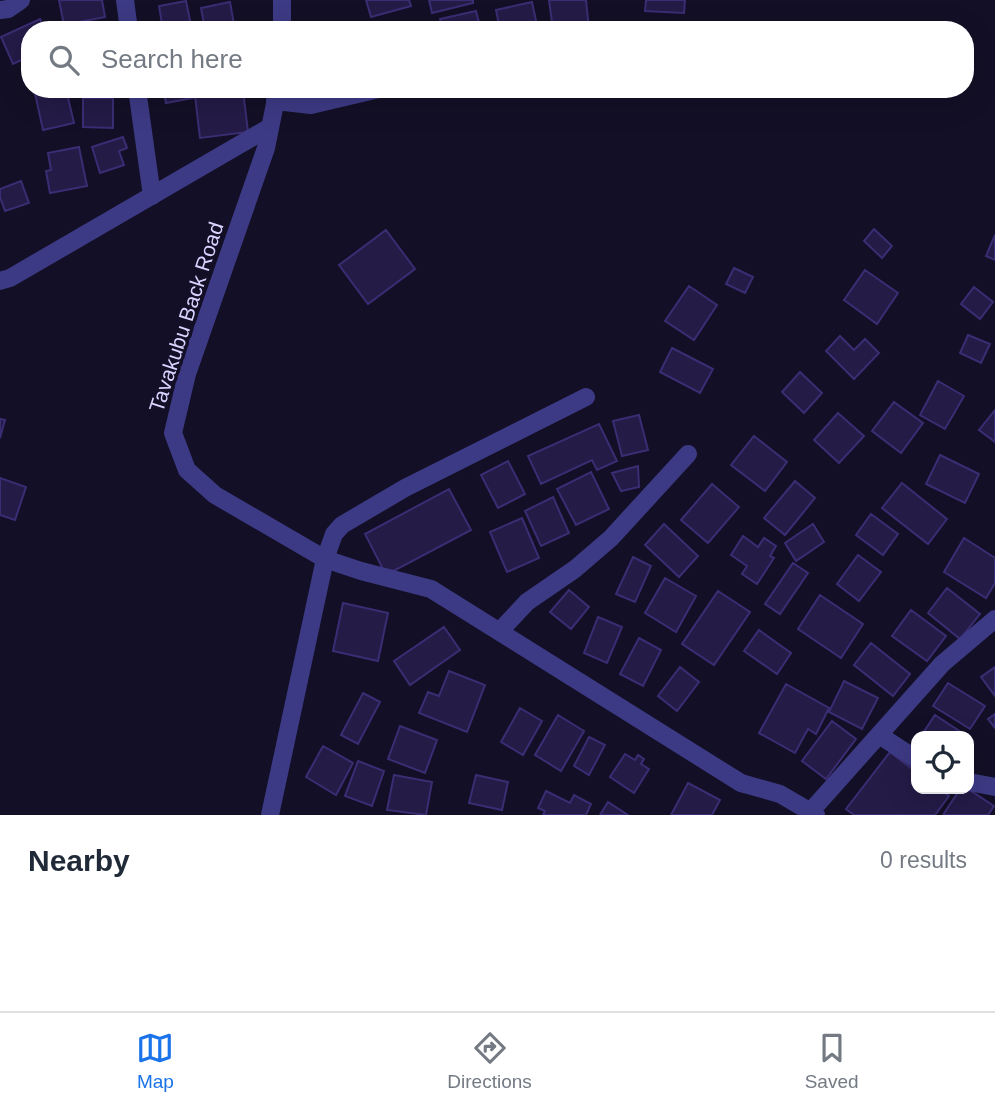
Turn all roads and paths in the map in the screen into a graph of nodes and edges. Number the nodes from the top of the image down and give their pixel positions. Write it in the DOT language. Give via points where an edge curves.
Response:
graph roads {
  1 [pos="21,0"];
  2 [pos="125,0"];
  3 [pos="282,0"];
  4 [pos="0,10"];
  5 [pos="128,21"];
  6 [pos="282,21"];
  7 [pos="138,98"];
  8 [pos="275,98"];
  9 [pos="286,98"];
  10 [pos="341,98"];
  11 [pos="270,127"];
  12 [pos="152,196"];
  13 [pos="0,281"];
  14 [pos="586,397"];
  15 [pos="688,454"];
  16 [pos="325,559"];
  17 [pos="995,620"];
  18 [pos="500,631"];
  19 [pos="879,735"];
  20 [pos="911,756"];
  21 [pos="974,783"];
  22 [pos="995,787"];
  23 [pos="813,813"];
  24 [pos="270,815"];
  1 -- 4 [label="street"];
  2 -- 5 [label="street"];
  3 -- 6 [label="street"];
  7 -- 12 [label="street"];
  8 -- 11 [label="street, Tavakubu Back Road"];
  9 -- 10 [label="street" via="311,105"];
  11 -- 12 [label="street"];
  11 -- 16 [label="street, Tavakubu Back Road" via="187,374 173,433 187,470 215,495"];
  12 -- 13 [label="street"];
  14 -- 16 [label="street" via="342,525"];
  15 -- 18 [label="street" via="611,538 527,602"];
  16 -- 18 [label="street, Tavakubu Back Road" via="431,589"];
  16 -- 24 [label="street"];
  17 -- 19 [label="street" via="942,664"];
  18 -- 23 [label="street, Tavakubu Back Road" via="741,783 780,794"];
  19 -- 20 [label="street"];
  19 -- 23 [label="street"];
  21 -- 22 [label="street"];
}
